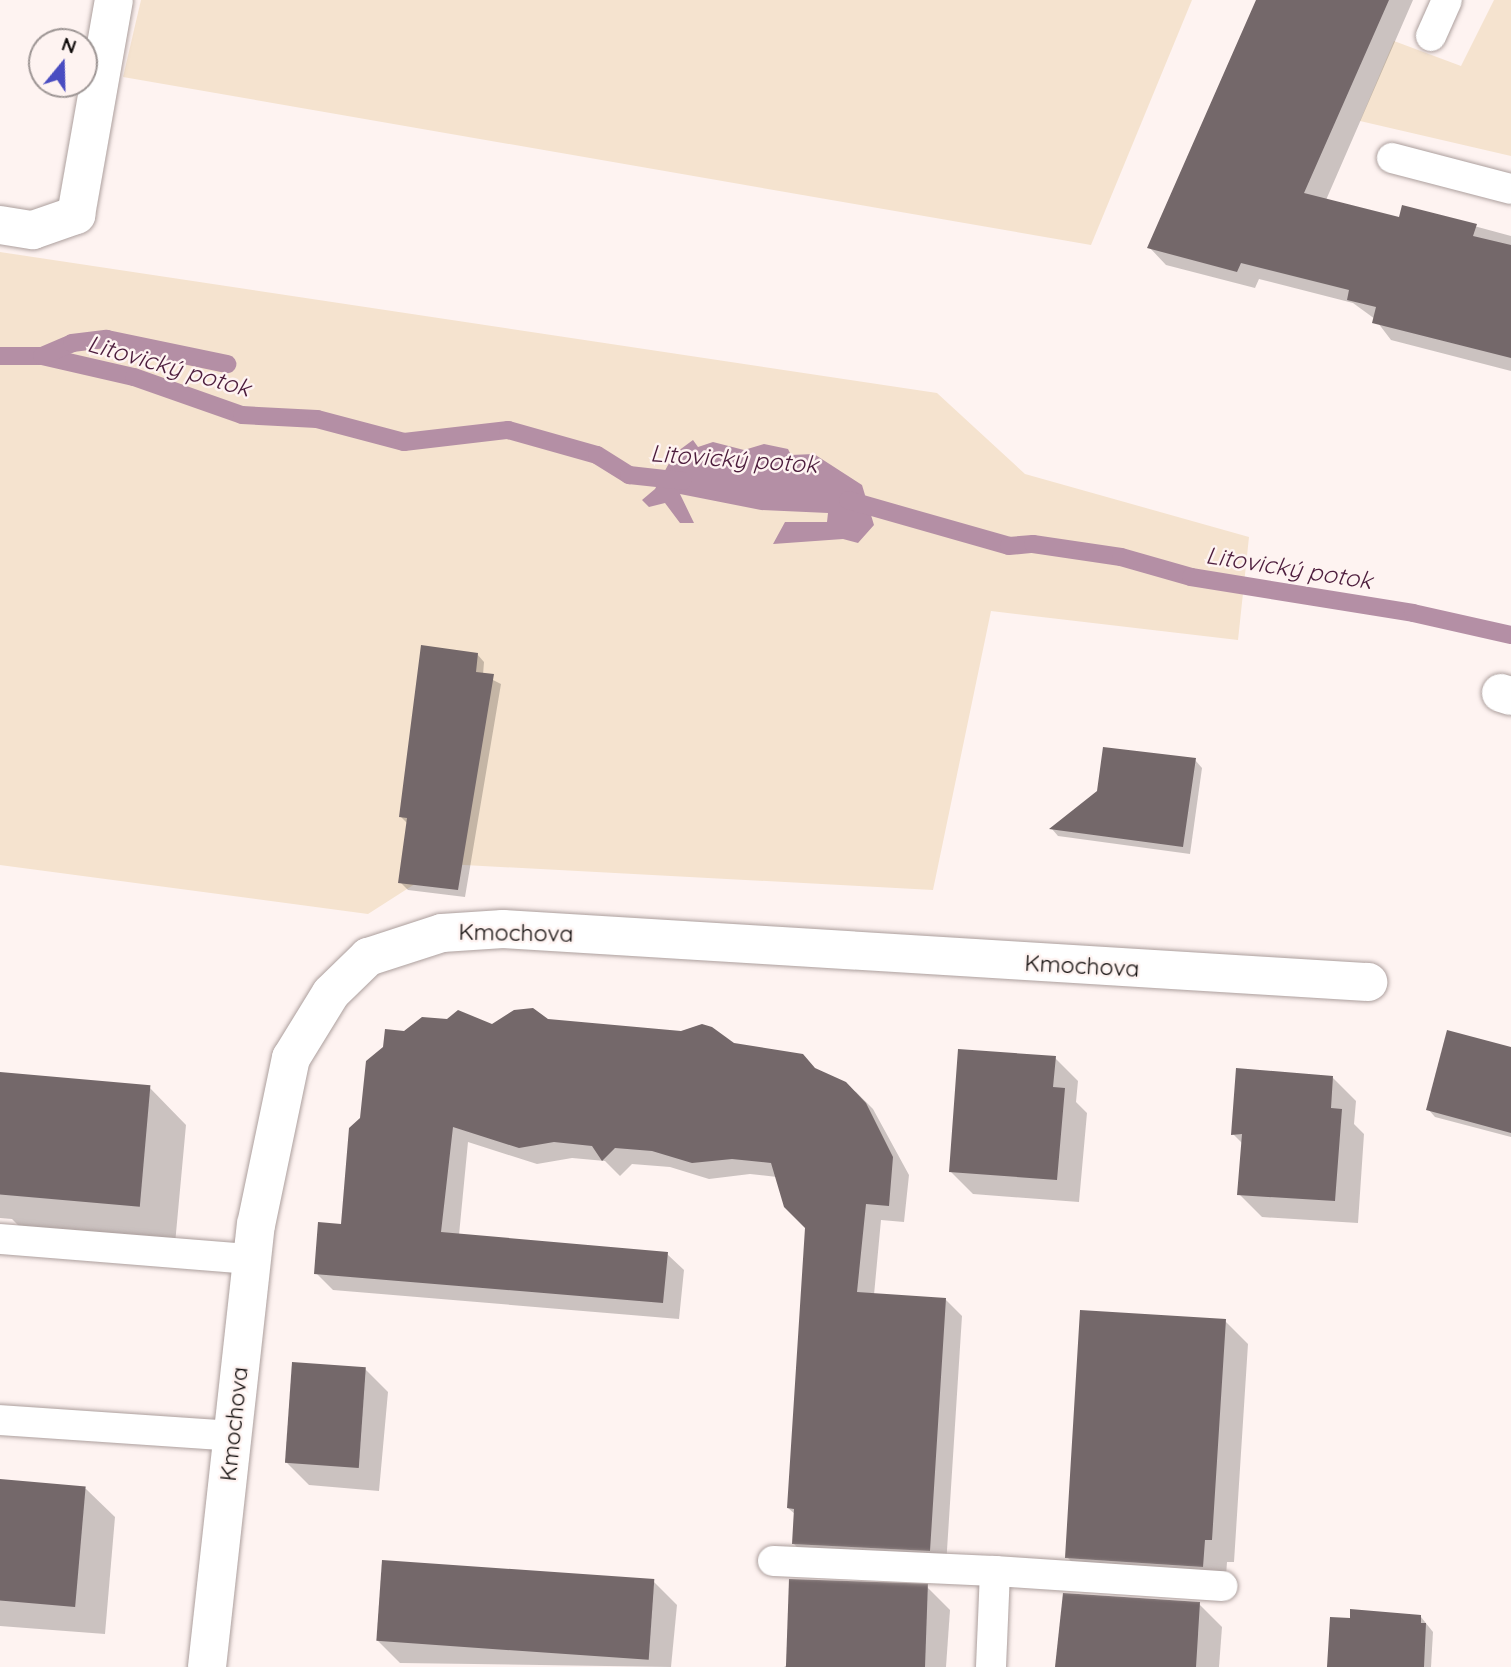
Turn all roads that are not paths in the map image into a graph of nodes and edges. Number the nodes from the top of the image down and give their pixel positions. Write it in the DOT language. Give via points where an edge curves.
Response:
graph roads {
  1 [pos="114,0"];
  2 [pos="1447,0"];
  3 [pos="1431,36"];
  4 [pos="1392,158"];
  5 [pos="1511,189"];
  6 [pos="0,225"];
  7 [pos="1368,982"];
  8 [pos="0,1239"];
  9 [pos="251,1259"];
  10 [pos="0,1420"];
  11 [pos="232,1436"];
  12 [pos="773,1561"];
  13 [pos="995,1571"];
  14 [pos="1223,1586"];
  15 [pos="207,1667"];
  16 [pos="991,1667"];
  1 -- 6 [label="street" via="76,215 33,230"];
  2 -- 3 [label="lane"];
  4 -- 5 [label="lane"];
  7 -- 9 [label="street, Kmochova" via="503,929 442,933 368,957 331,993 302,1033 291,1058"];
  8 -- 9 [label="lane"];
  9 -- 11 [label="street, Kmochova"];
  10 -- 11 [label="lane"];
  11 -- 15 [label="street, Kmochova"];
  12 -- 13 [label="lane"];
  13 -- 14 [label="lane"];
  13 -- 16 [label="lane"];
}
